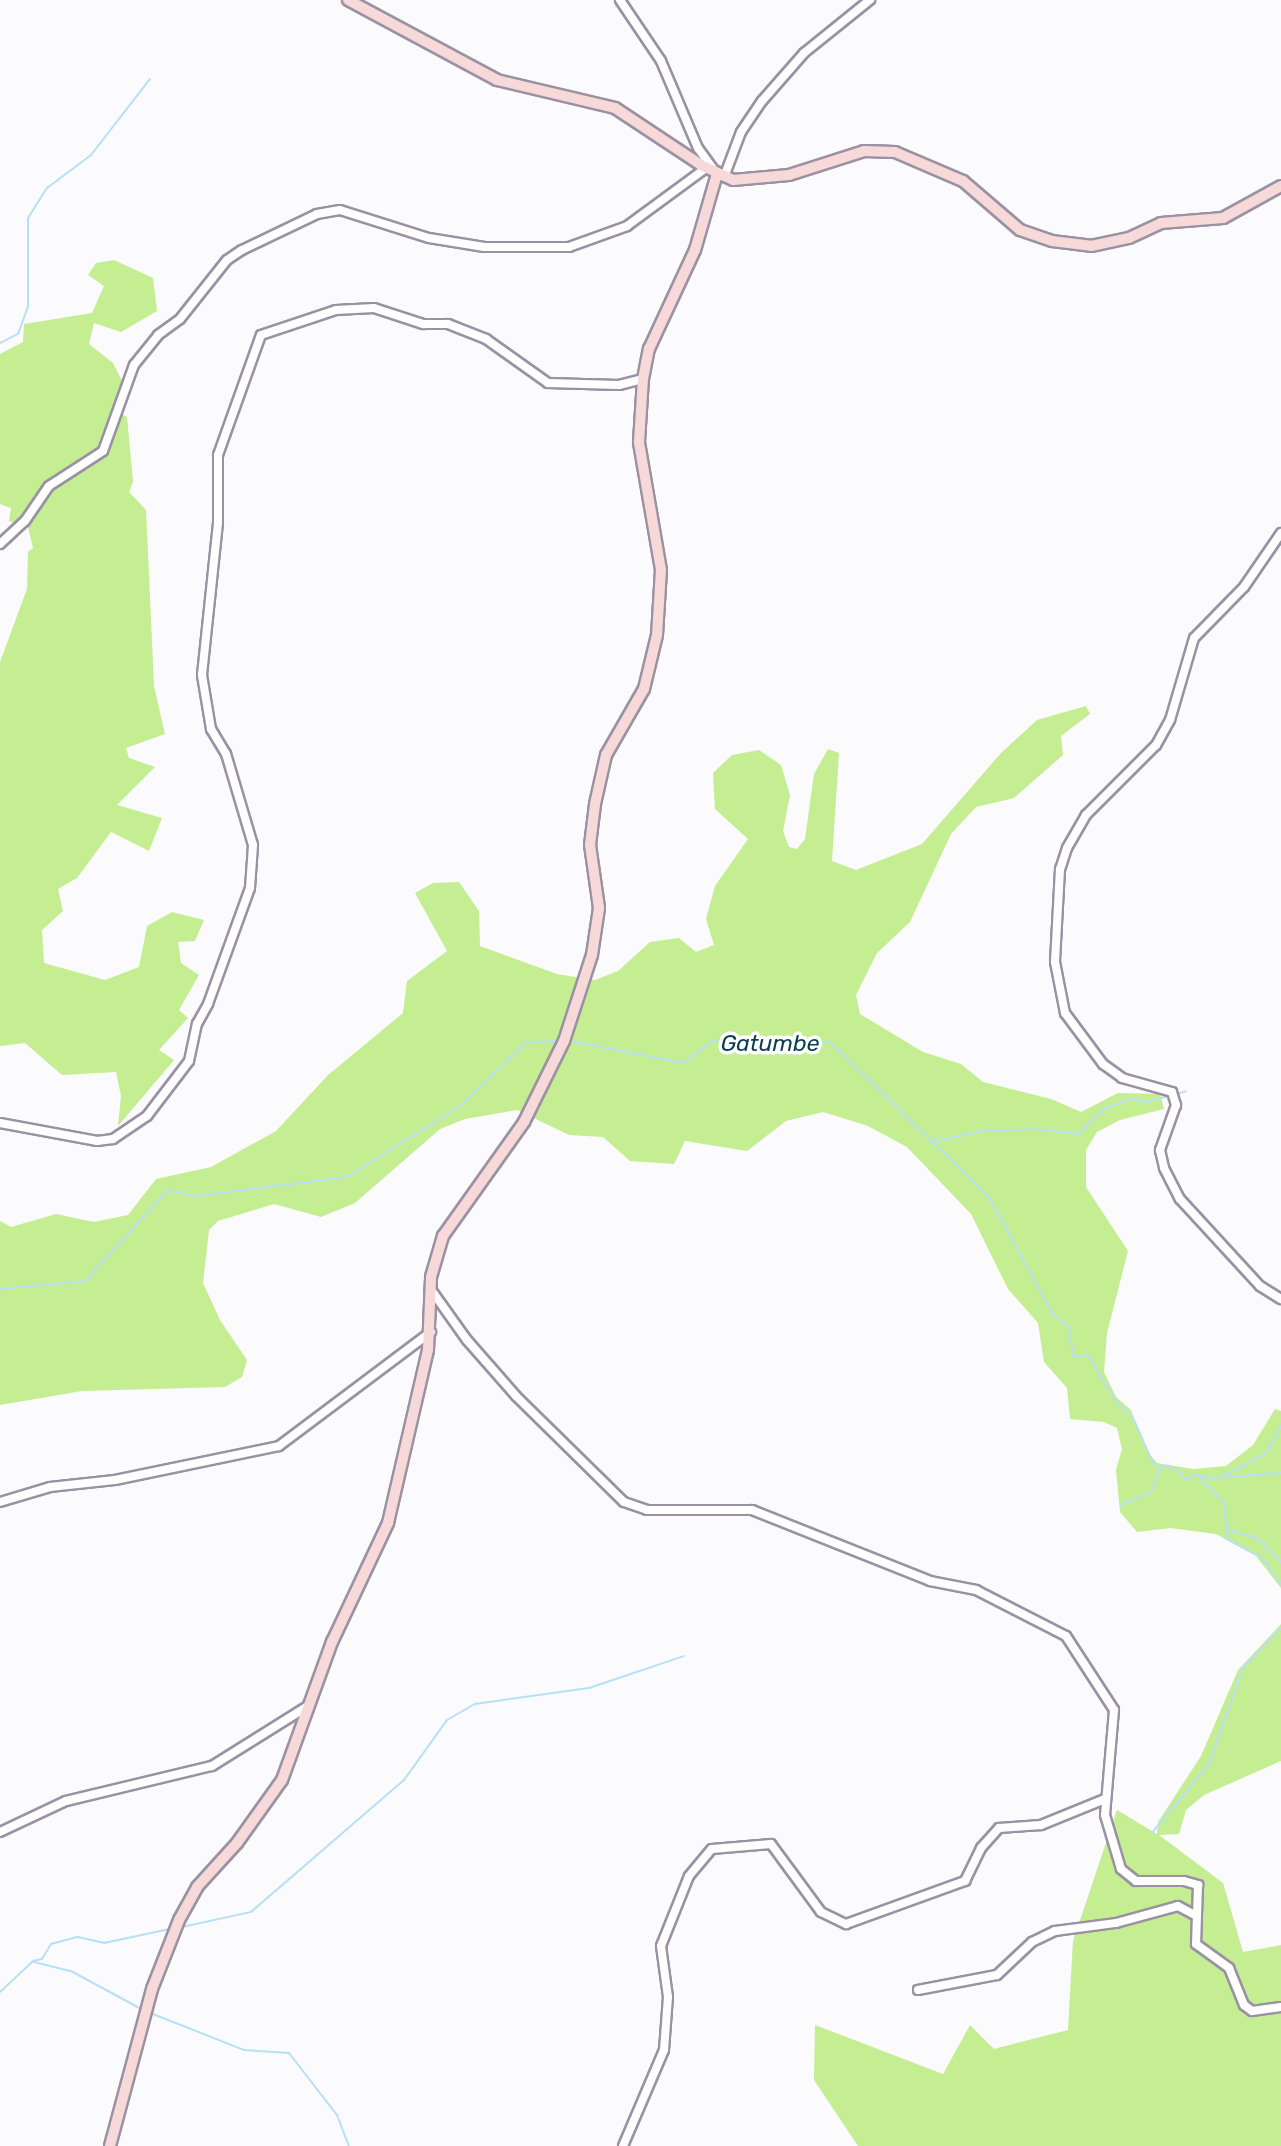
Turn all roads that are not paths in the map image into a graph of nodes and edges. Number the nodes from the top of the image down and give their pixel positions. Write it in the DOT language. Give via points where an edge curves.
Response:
graph roads {
  1 [pos="348,0"];
  2 [pos="369,0"];
  3 [pos="620,0"];
  4 [pos="870,0"];
  5 [pos="370,13"];
  6 [pos="706,168"];
  7 [pos="721,175"];
  8 [pos="1281,186"];
  9 [pos="643,379"];
  10 [pos="1281,533"];
  11 [pos="0,544"];
  12 [pos="0,1123"];
  13 [pos="432,1291"];
  14 [pos="1281,1299"];
  15 [pos="431,1332"];
  16 [pos="0,1502"];
  17 [pos="308,1706"];
  18 [pos="1105,1799"];
  19 [pos="0,1832"];
  20 [pos="1195,1914"];
  21 [pos="918,1990"];
  22 [pos="1281,2007"];
  23 [pos="110,2146"];
  24 [pos="623,2146"];
  1 -- 5 [label="main road"];
  2 -- 5 [label="street"];
  3 -- 7 [label="street" via="661,61 698,148"];
  4 -- 7 [label="street" via="804,53 762,101"];
  5 -- 6 [label="main road" via="497,80 615,108"];
  6 -- 7 [label="main road"];
  6 -- 11 [label="street" via="627,226 569,247 464,244 340,210 317,214 242,250 227,260 180,319 158,335 134,365 103,451 49,486 25,521"];
  7 -- 8 [label="main road" via="760,180 864,151 895,152 963,181 1020,230 1052,241 1091,246 1129,238 1161,223 1223,218"];
  7 -- 9 [label="main road" via="698,242 649,349"];
  9 -- 12 [label="street" via="619,385 548,383 486,338 448,324 423,324 374,308 336,310 261,335 218,455 218,522 202,675 211,729 226,754 253,845 250,888 197,1024 189,1061 147,1116 121,1135 97,1142"];
  9 -- 13 [label="main road" via="639,442 661,570 657,635 644,689 606,755 594,804 590,833 599,908 595,944 564,1041 524,1122 443,1236 433,1265"];
  10 -- 14 [label="street" via="1244,587 1195,638 1170,720 1156,745 1086,815 1067,848 1060,869 1055,962 1065,1013 1103,1063 1122,1078 1172,1092 1176,1105 1160,1150 1180,1199 1260,1286"];
  13 -- 15 [label="main road"];
  13 -- 18 [label="street" via="516,1396 565,1439 591,1472 624,1502 648,1510 752,1510 930,1581 975,1590 1066,1636 1115,1710"];
  15 -- 16 [label="street" via="319,1420 271,1449 50,1488"];
  15 -- 17 [label="main road" via="388,1523"];
  17 -- 19 [label="street" via="212,1766 66,1801"];
  17 -- 23 [label="main road" via="282,1780 237,1843 197,1887 178,1920 152,1989"];
  18 -- 20 [label="street" via="1121,1869 1136,1881 1193,1882 1199,1891"];
  18 -- 24 [label="street" via="1041,1825 999,1828 981,1848 965,1881 846,1924 821,1912 771,1844 712,1849 689,1876 661,1946 668,1997 664,2050"];
  20 -- 21 [label="street" via="1178,1906 1116,1923 1055,1931 1032,1942 997,1975"];
  20 -- 22 [label="street" via="1196,1944 1229,1968 1244,2005 1262,2013"];
}
